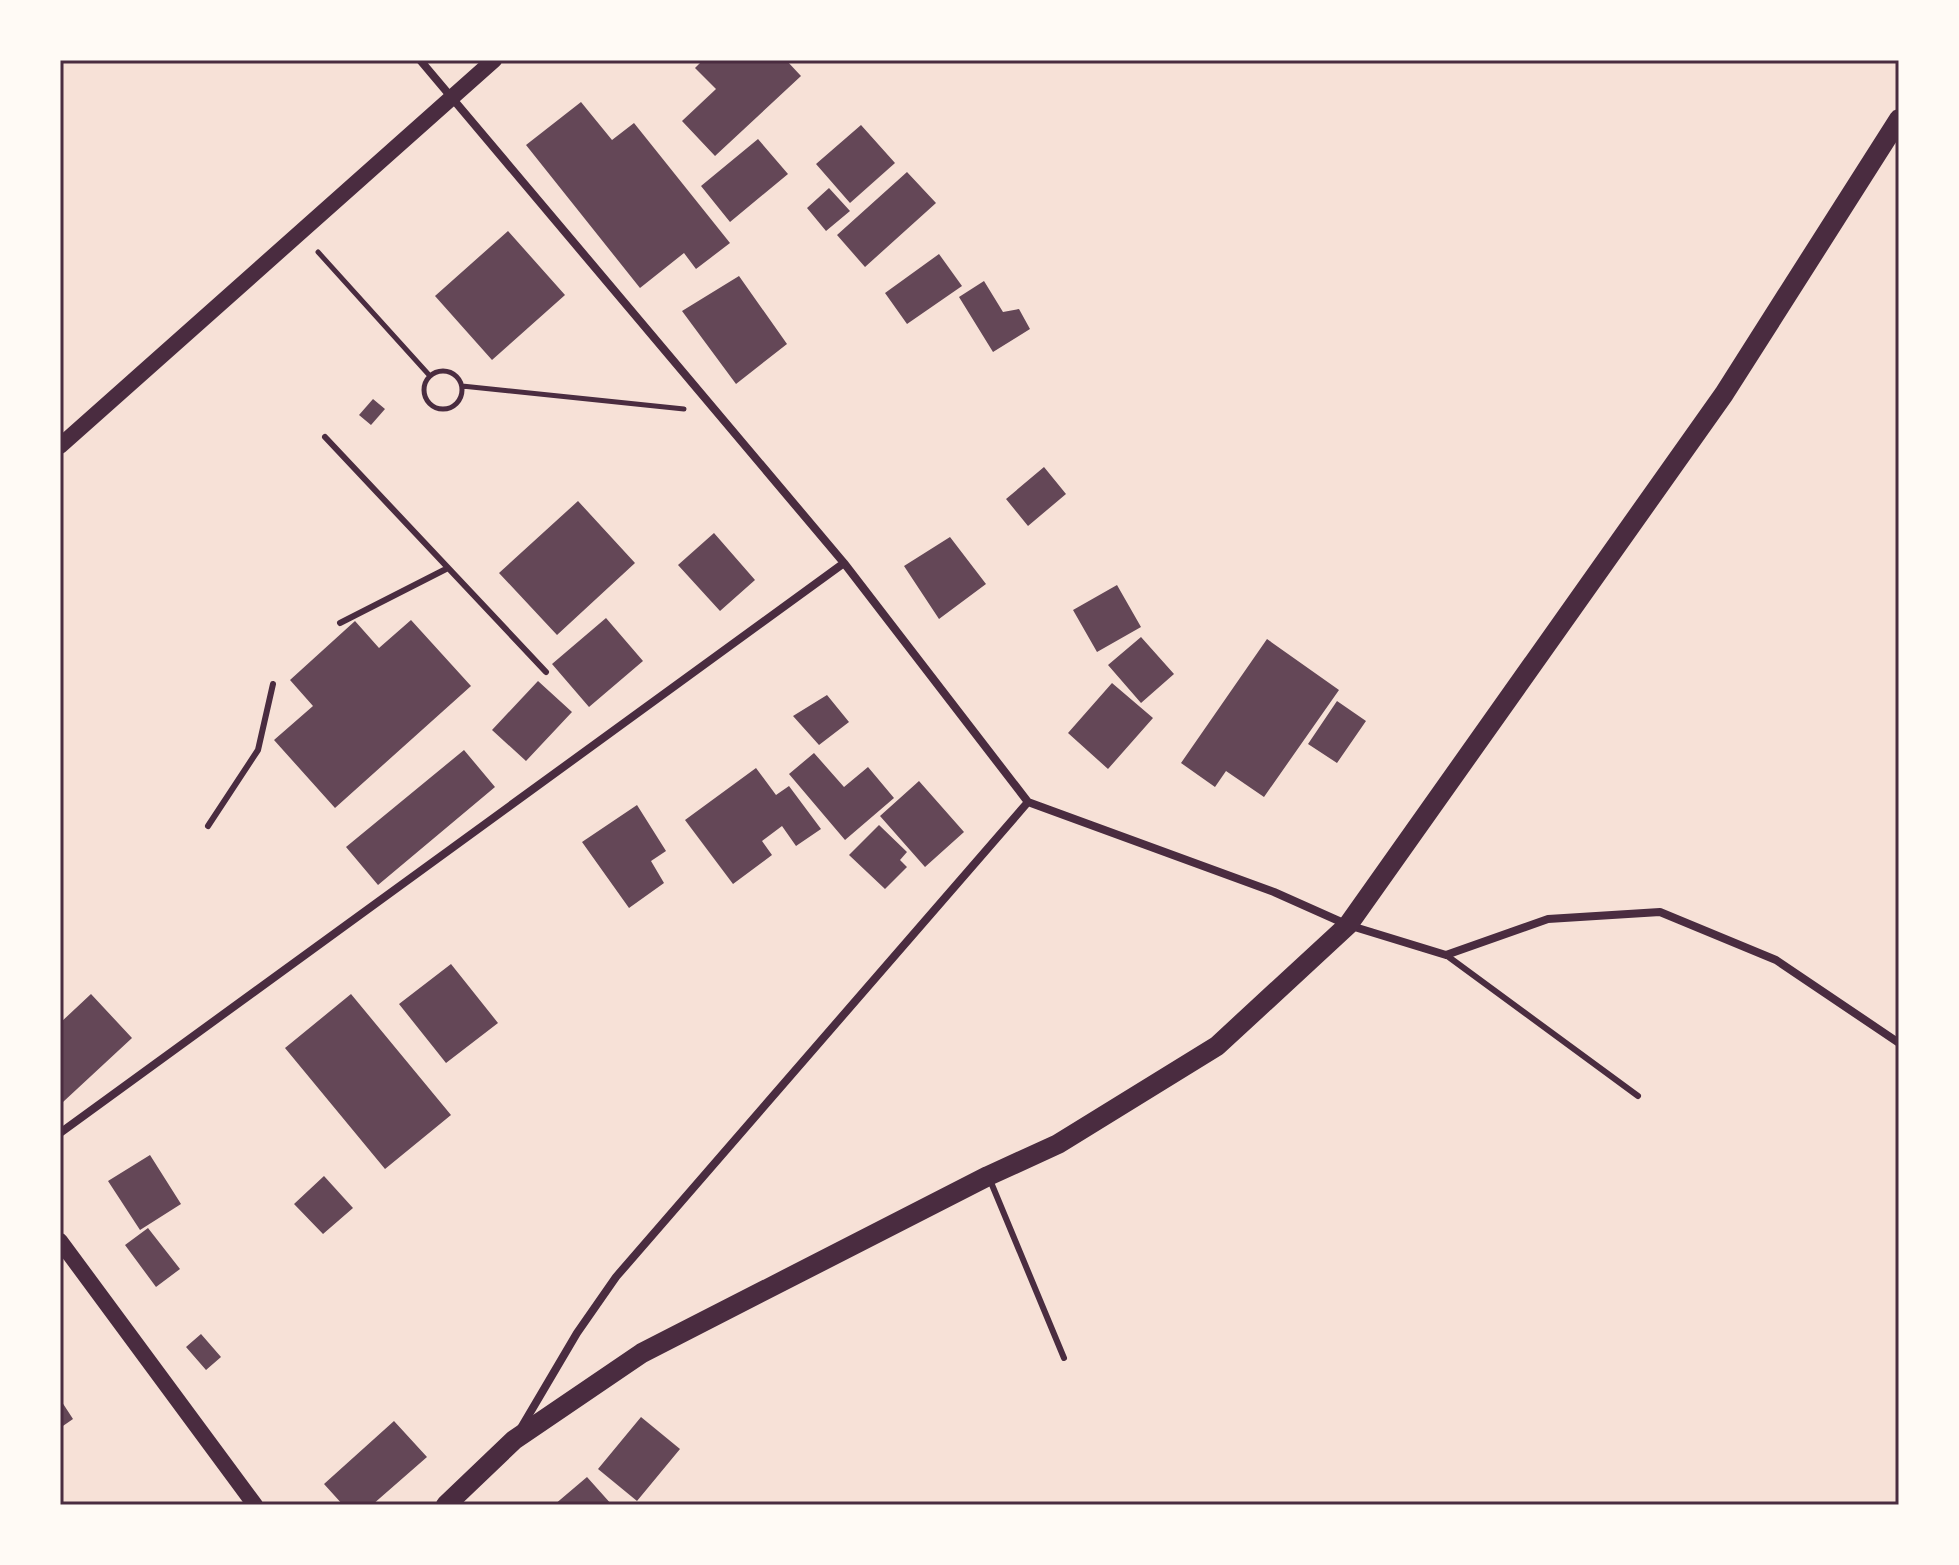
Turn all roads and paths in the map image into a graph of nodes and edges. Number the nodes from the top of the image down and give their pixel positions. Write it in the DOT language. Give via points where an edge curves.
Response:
graph roads {
  1 [pos="420,60"];
  2 [pos="494,60"];
  3 [pos="451,99"];
  4 [pos="1899,119"];
  5 [pos="300,233"];
  6 [pos="430,376"];
  7 [pos="462,386"];
  8 [pos="717,413"];
  9 [pos="325,437"];
  10 [pos="60,446"];
  11 [pos="844,563"];
  12 [pos="448,568"];
  13 [pos="340,623"];
  14 [pos="546,672"];
  15 [pos="273,684"];
  16 [pos="1028,802"];
  17 [pos="208,826"];
  18 [pos="1348,925"];
  19 [pos="1446,955"];
  20 [pos="1899,1043"];
  21 [pos="1638,1096"];
  22 [pos="60,1133"];
  23 [pos="988,1176"];
  24 [pos="60,1241"];
  25 [pos="1064,1358"];
  26 [pos="514,1440"];
  27 [pos="255,1505"];
  28 [pos="446,1505"];
  1 -- 3 [label="street"];
  2 -- 3 [label="main road"];
  3 -- 5 [label="main road"];
  3 -- 8 [label="street"];
  4 -- 18 [label="main road" via="1724,394"];
  5 -- 6 [label="path"];
  5 -- 10 [label="main road"];
  6 -- 7 [label="path" via="445,371"];
  6 -- 7 [label="path" via="425,397 438,408 456,405"];
  7 -- 8 [label="path"];
  8 -- 11 [label="street"];
  9 -- 12 [label="lane"];
  11 -- 16 [label="street"];
  11 -- 22 [label="street"];
  12 -- 13 [label="lane"];
  12 -- 14 [label="lane"];
  15 -- 17 [label="lane" via="258,750"];
  16 -- 18 [label="street" via="1274,892"];
  16 -- 26 [label="street" via="616,1277"];
  18 -- 19 [label="street"];
  18 -- 23 [label="main road" via="1217,1046 1058,1144"];
  19 -- 20 [label="street" via="1548,919 1660,912 1776,960"];
  19 -- 21 [label="lane"];
  23 -- 25 [label="lane"];
  23 -- 26 [label="main road" via="642,1353"];
  24 -- 27 [label="main road"];
  26 -- 28 [label="main road"];
}
